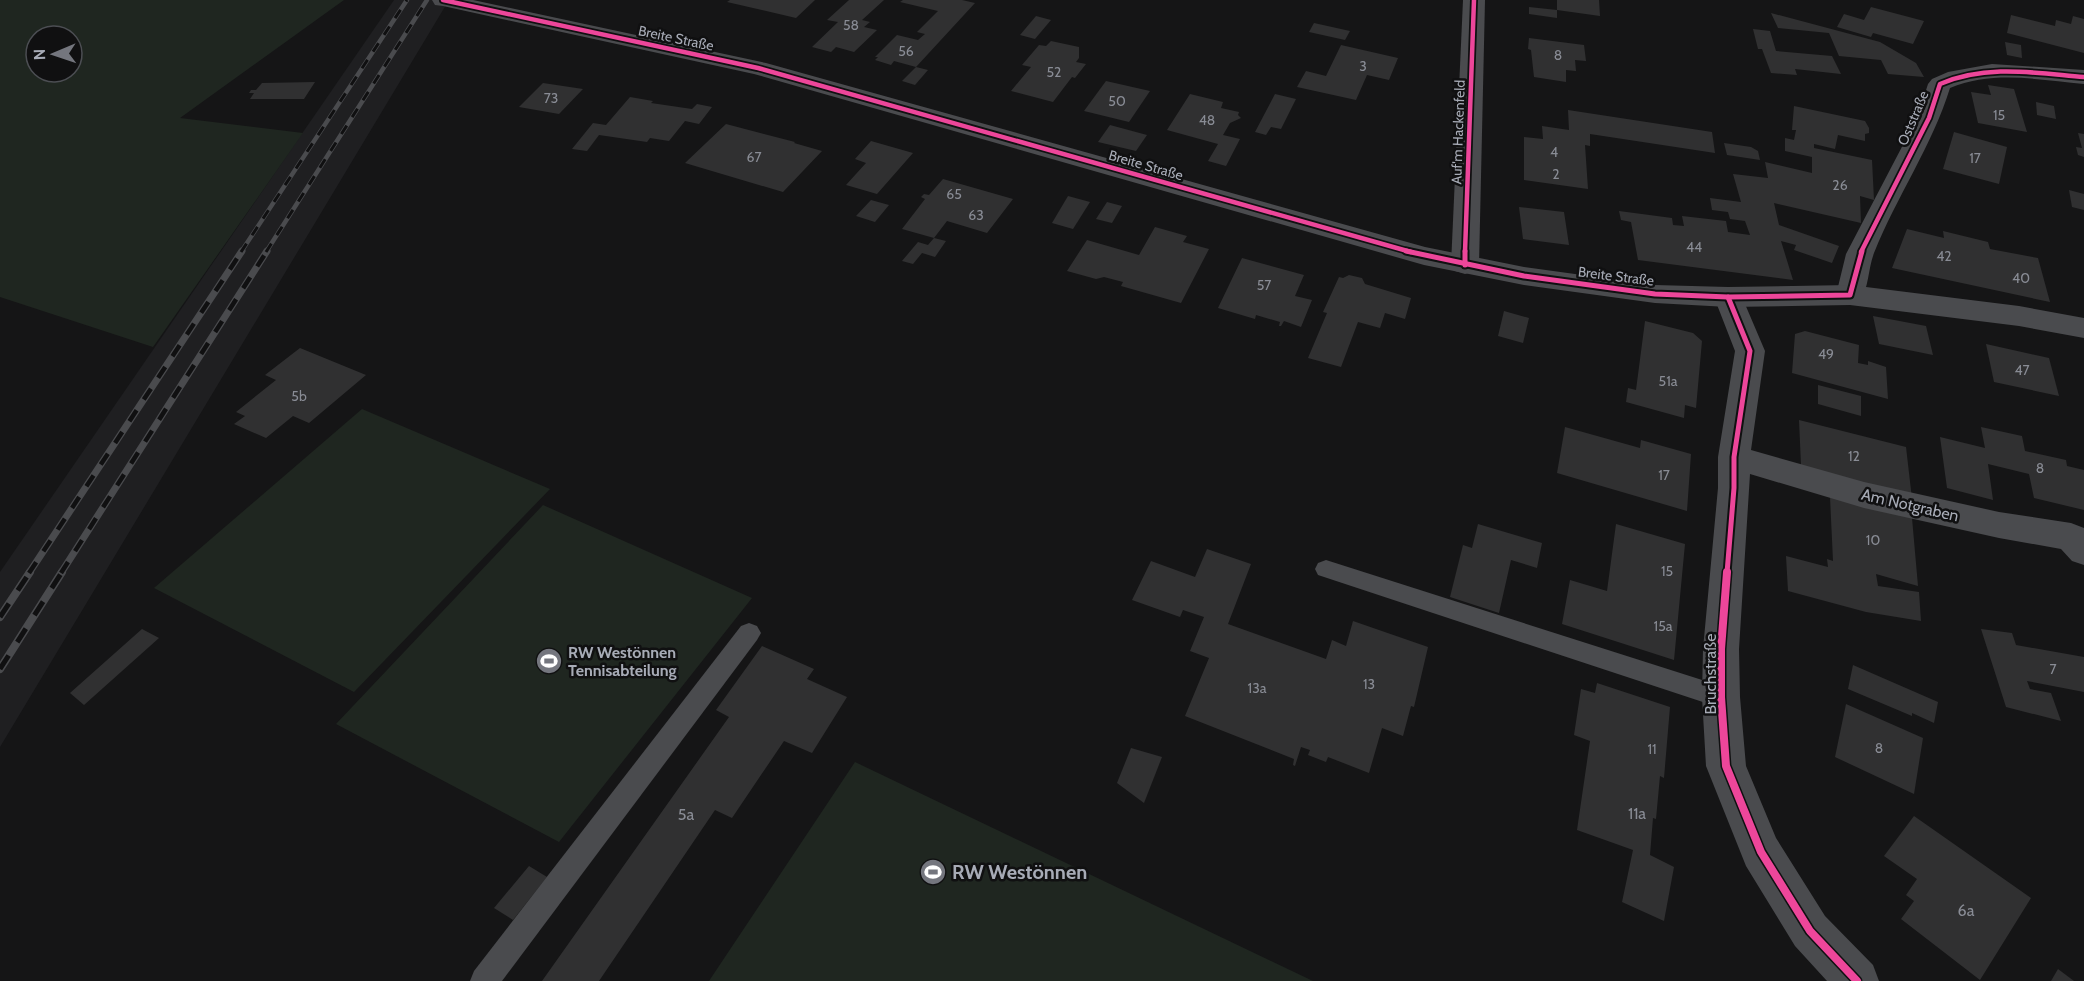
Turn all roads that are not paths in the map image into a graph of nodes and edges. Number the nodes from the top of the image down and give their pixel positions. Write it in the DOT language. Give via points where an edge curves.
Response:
graph roads {
  1 [pos="443,0"];
  2 [pos="1474,0"];
  3 [pos="2084,77"];
  4 [pos="1465,265"];
  5 [pos="1850,295"];
  6 [pos="1728,297"];
  7 [pos="2084,328"];
  8 [pos="1734,457"];
  9 [pos="2084,551"];
  10 [pos="1326,569"];
  11 [pos="749,633"];
  12 [pos="1721,697"];
  13 [pos="483,981"];
  14 [pos="1857,981"];
  1 -- 4 [label="street, Breite Straße" via="758,68"];
  2 -- 4 [label="street, Auf'm Hackenfeld"];
  3 -- 5 [label="street, Oststraße" via="1976,71 1940,84 1929,118 1860,254"];
  4 -- 6 [label="street, Breite Straße" via="1656,294"];
  5 -- 6 [label="street, Breite Straße"];
  5 -- 7 [label="street, Breite Straße"];
  6 -- 8 [label="street, Bruchstraße" via="1750,351"];
  8 -- 9 [label="street, Am Notgraben" via="1864,495 2071,537"];
  8 -- 12 [label="street, Bruchstraße"];
  10 -- 12 [label="lane, Bruchstraße"];
  11 -- 13 [label="lane"];
  12 -- 14 [label="street, Bruchstraße" via="1726,766 1761,852 1810,931"];
}
